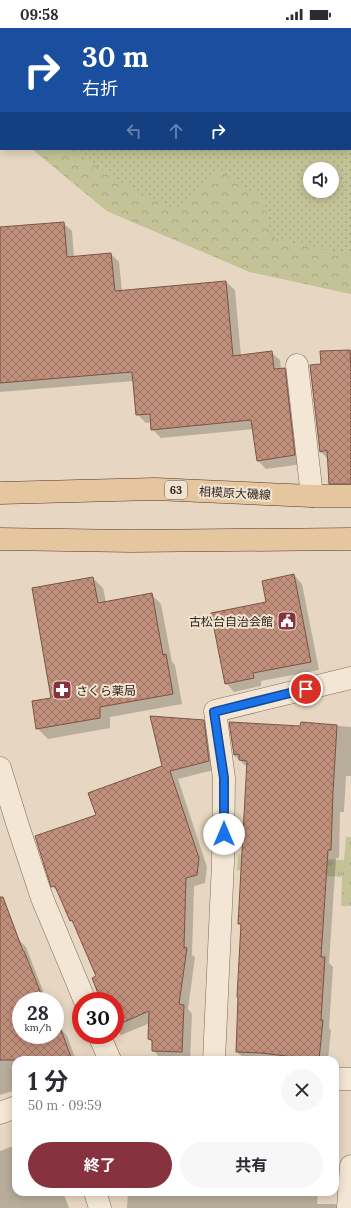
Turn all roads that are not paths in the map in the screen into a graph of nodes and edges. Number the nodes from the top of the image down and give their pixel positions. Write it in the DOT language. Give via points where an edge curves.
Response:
graph roads {
  1 [pos="297,365"];
  2 [pos="0,493"];
  3 [pos="312,496"];
  4 [pos="351,496"];
  5 [pos="0,539"];
  6 [pos="351,539"];
  7 [pos="351,678"];
  8 [pos="0,768"];
  9 [pos="81,992"];
  10 [pos="103,1044"];
  11 [pos="108,1056"];
  12 [pos="214,1056"];
  13 [pos="339,1079"];
  14 [pos="351,1079"];
  15 [pos="12,1108"];
  16 [pos="0,1113"];
  17 [pos="351,1166"];
  18 [pos="96,1196"];
  19 [pos="100,1208"];
  20 [pos="348,1208"];
  1 -- 3 [label="street"];
  2 -- 3 [label="main road, 相模原大磯線 / 63" via="155,490"];
  3 -- 4 [label="main road, 相模原大磯線 / 63"];
  5 -- 6 [label="main road"];
  7 -- 12 [label="street" via="214,712 224,778 224,862"];
  8 -- 9 [label="street" via="42,898"];
  10 -- 11 [label="street"];
  13 -- 14 [label="street"];
  15 -- 16 [label="street"];
  17 -- 20 [label="street"];
  18 -- 19 [label="street"];
}
